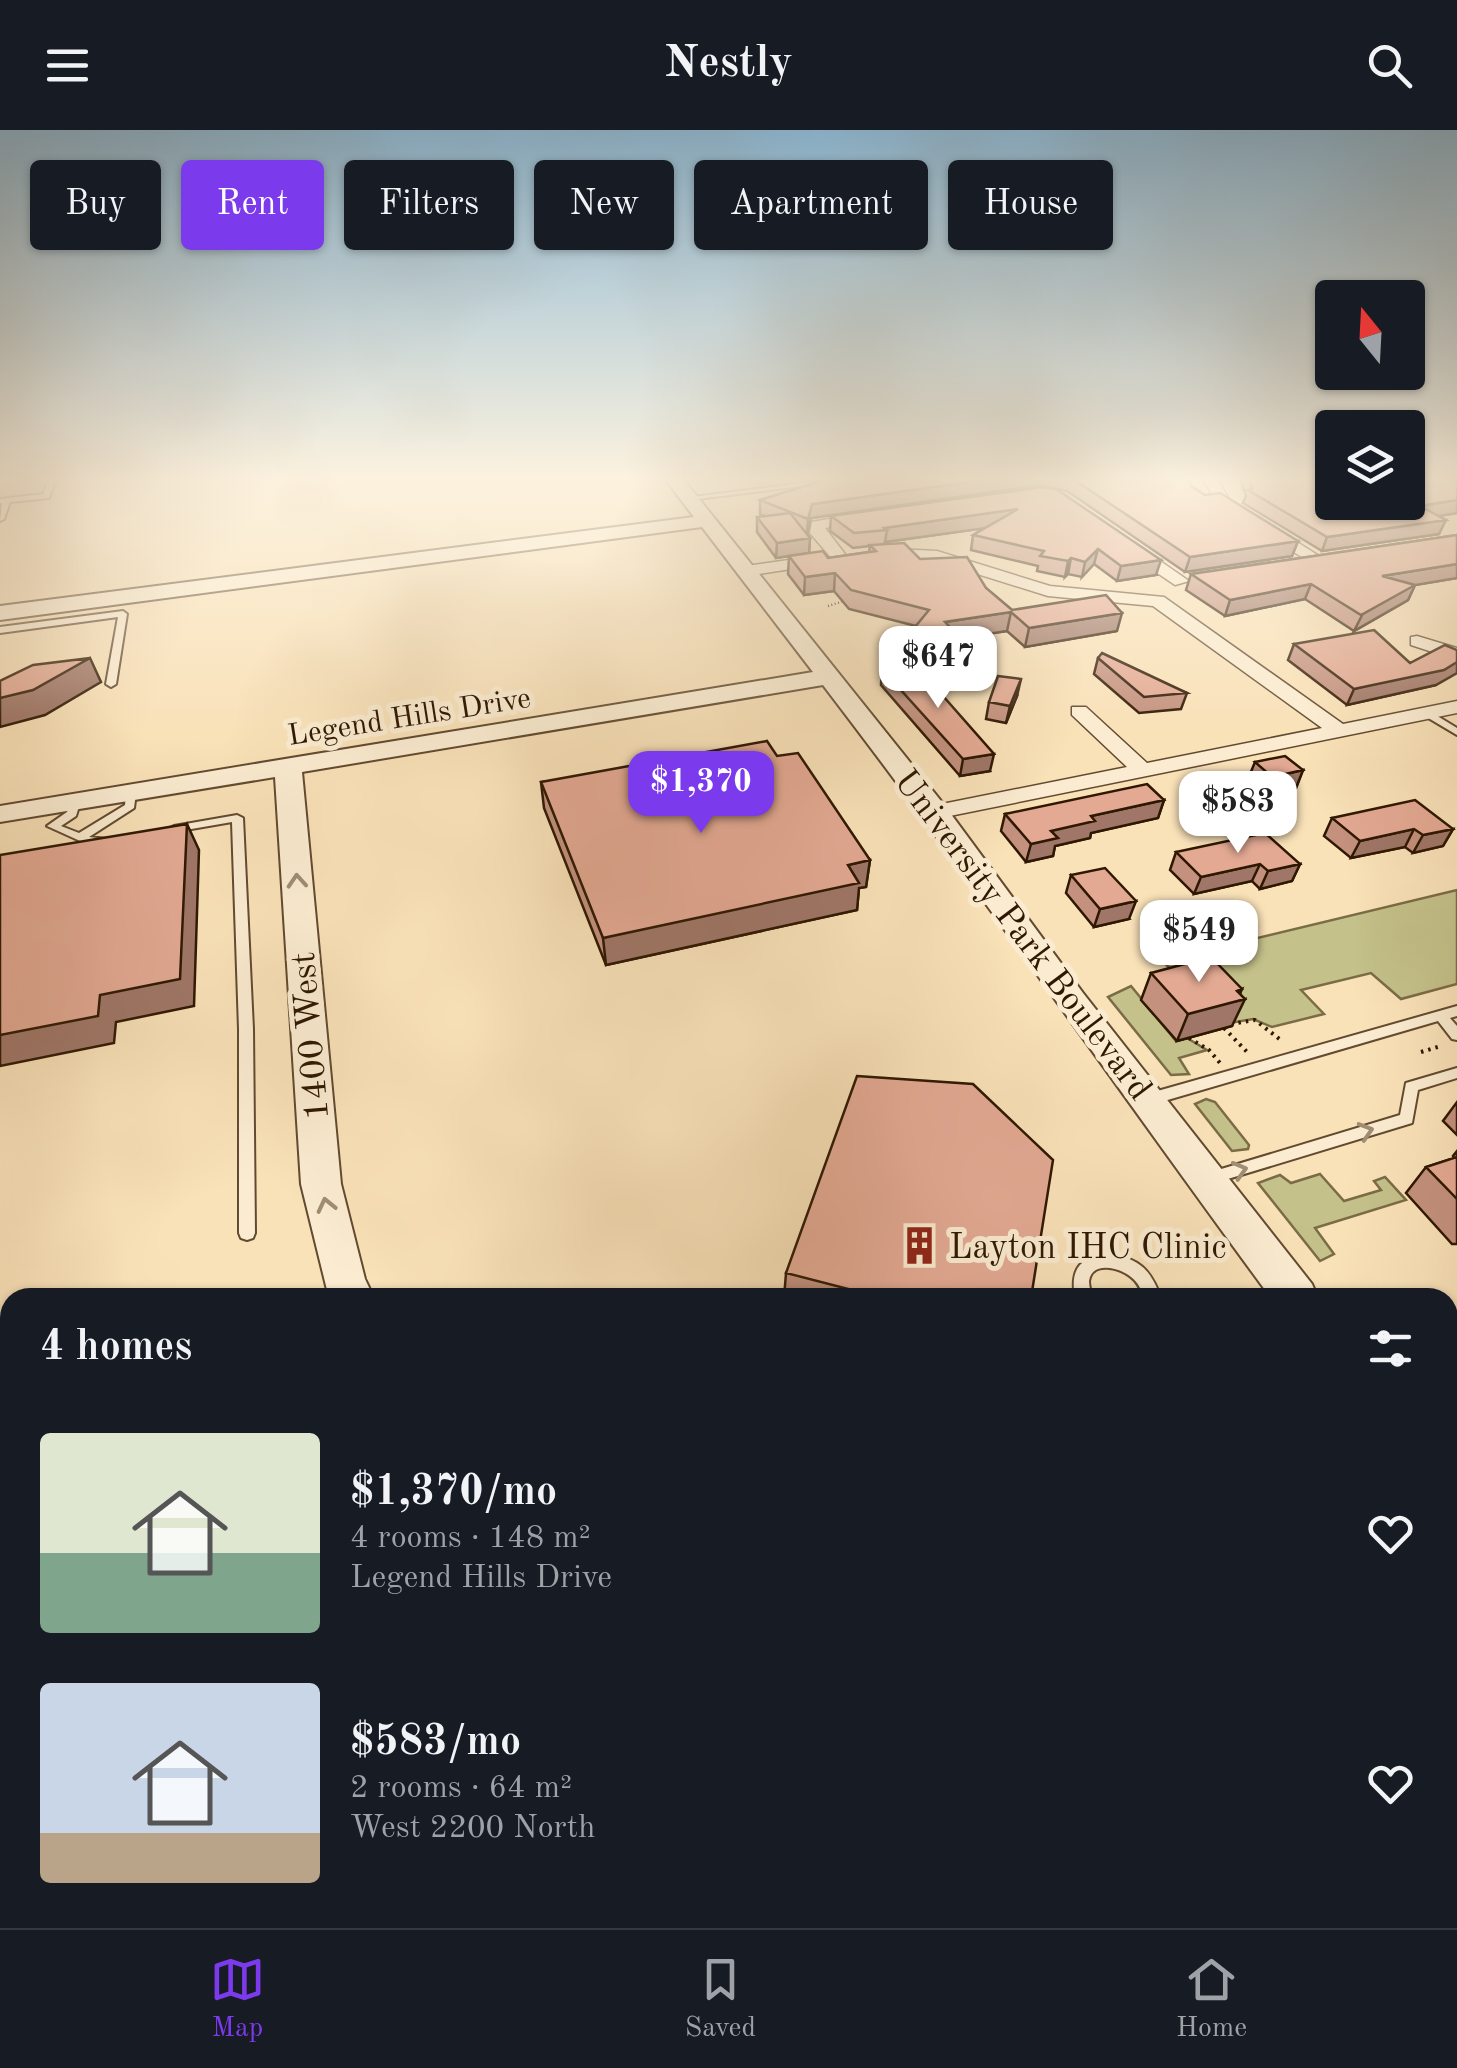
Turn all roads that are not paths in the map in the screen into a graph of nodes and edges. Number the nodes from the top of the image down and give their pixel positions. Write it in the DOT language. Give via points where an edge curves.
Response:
graph roads {
  1 [pos="384,563"];
  2 [pos="740,563"];
  3 [pos="805,563"];
  4 [pos="958,563"];
  5 [pos="1160,563"];
  6 [pos="1307,563"];
  7 [pos="1300,564"];
  8 [pos="746,571"];
  9 [pos="1158,601"];
  10 [pos="0,613"];
  11 [pos="0,630"];
  12 [pos="1417,641"];
  13 [pos="1457,654"];
  14 [pos="829,677"];
  15 [pos="111,684"];
  16 [pos="1457,707"];
  17 [pos="1079,710"];
  18 [pos="1429,714"];
  19 [pos="1340,732"];
  20 [pos="1457,732"];
  21 [pos="288,769"];
  22 [pos="1144,772"];
  23 [pos="132,793"];
  24 [pos="74,802"];
  25 [pos="935,812"];
  26 [pos="0,814"];
  27 [pos="165,830"];
  28 [pos="80,838"];
  29 [pos="111,840"];
  30 [pos="1457,1011"];
  31 [pos="1441,1016"];
  32 [pos="1457,1038"];
  33 [pos="1457,1073"];
  34 [pos="1147,1100"];
  35 [pos="1207,1179"];
  36 [pos="247,1234"];
  37 [pos="346,1288"];
  38 [pos="1082,1288"];
  39 [pos="1149,1288"];
  40 [pos="1289,1288"];
  1 -- 10 [label="street"];
  2 -- 8 [label="street, University Park Boulevard"];
  3 -- 8 [label="street"];
  4 -- 9 [label="street" via="1048,592"];
  5 -- 9 [label="street" via="1188,580"];
  6 -- 7 [label="street"];
  8 -- 14 [label="street, University Park Boulevard"];
  9 -- 19 [label="street"];
  11 -- 15 [label="lane" via="123,614"];
  12 -- 13 [label="street"];
  14 -- 21 [label="street, Legend Hills Drive"];
  14 -- 25 [label="street, University Park Boulevard"];
  16 -- 18 [label="street"];
  17 -- 22 [label="street"];
  18 -- 19 [label="street"];
  18 -- 20 [label="lane"];
  19 -- 22 [label="street"];
  21 -- 23 [label="street, Legend Hills Drive"];
  37 -- 21 [label="street, 1400 West, one-way" via="321,1184"];
  22 -- 25 [label="street"];
  23 -- 24 [label="street, Legend Hills Drive"];
  23 -- 28 [label="lane" via="130,806"];
  24 -- 26 [label="street, Legend Hills Drive"];
  24 -- 28 [label="lane" via="72,814 53,826"];
  25 -- 34 [label="street, University Park Boulevard"];
  27 -- 36 [label="lane" via="237,818"];
  28 -- 29 [label="lane"];
  30 -- 31 [label="lane"];
  31 -- 32 [label="lane"];
  31 -- 34 [label="lane"];
  35 -- 33 [label="lane, one-way" via="1407,1119 1411,1086"];
  34 -- 35 [label="street, University Park Boulevard"];
  35 -- 40 [label="street, University Park Boulevard"];
  38 -- 39 [label="lane" via="1084,1272 1108,1260 1136,1270"];
}
